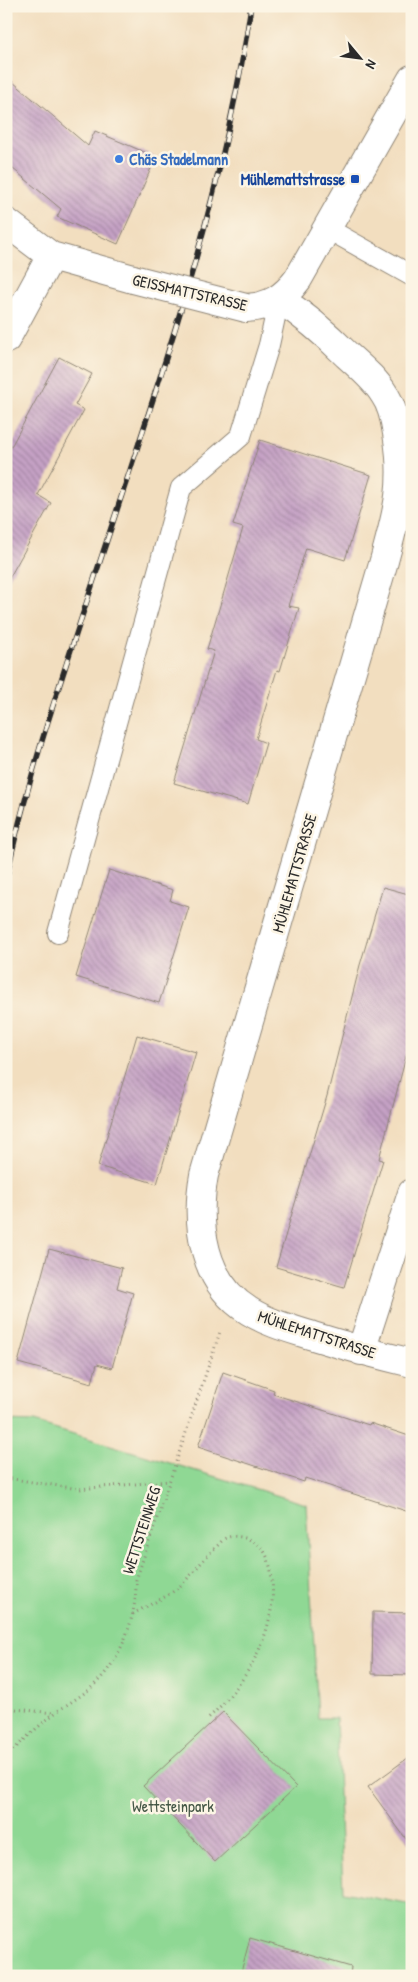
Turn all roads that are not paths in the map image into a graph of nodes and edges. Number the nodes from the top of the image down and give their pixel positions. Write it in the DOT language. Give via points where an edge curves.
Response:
graph roads {
  1 [pos="412,79"];
  2 [pos="6,222"];
  3 [pos="328,229"];
  4 [pos="51,256"];
  5 [pos="412,276"];
  6 [pos="279,299"];
  7 [pos="6,339"];
  8 [pos="58,933"];
  9 [pos="412,1192"];
  10 [pos="361,1351"];
  11 [pos="412,1363"];
  1 -- 3 [label="street, GEISSMATTSTRASSE"];
  2 -- 4 [label="street, GEISSMATTSTRASSE"];
  3 -- 5 [label="lane"];
  3 -- 6 [label="street, GEISSMATTSTRASSE" via="298,279"];
  4 -- 6 [label="street, GEISSMATTSTRASSE, bridge" via="246,308 269,305"];
  4 -- 7 [label="street"];
  6 -- 8 [label="lane" via="242,436 181,488"];
  6 -- 10 [label="street, MÜHLEMATTSTRASSE" via="322,332 385,394 397,430 402,460 401,490 384,561 204,1175 200,1209 202,1236 214,1272 232,1298 249,1311 271,1323"];
  9 -- 10 [label="street"];
  10 -- 11 [label="street, MÜHLEMATTSTRASSE"];
}
